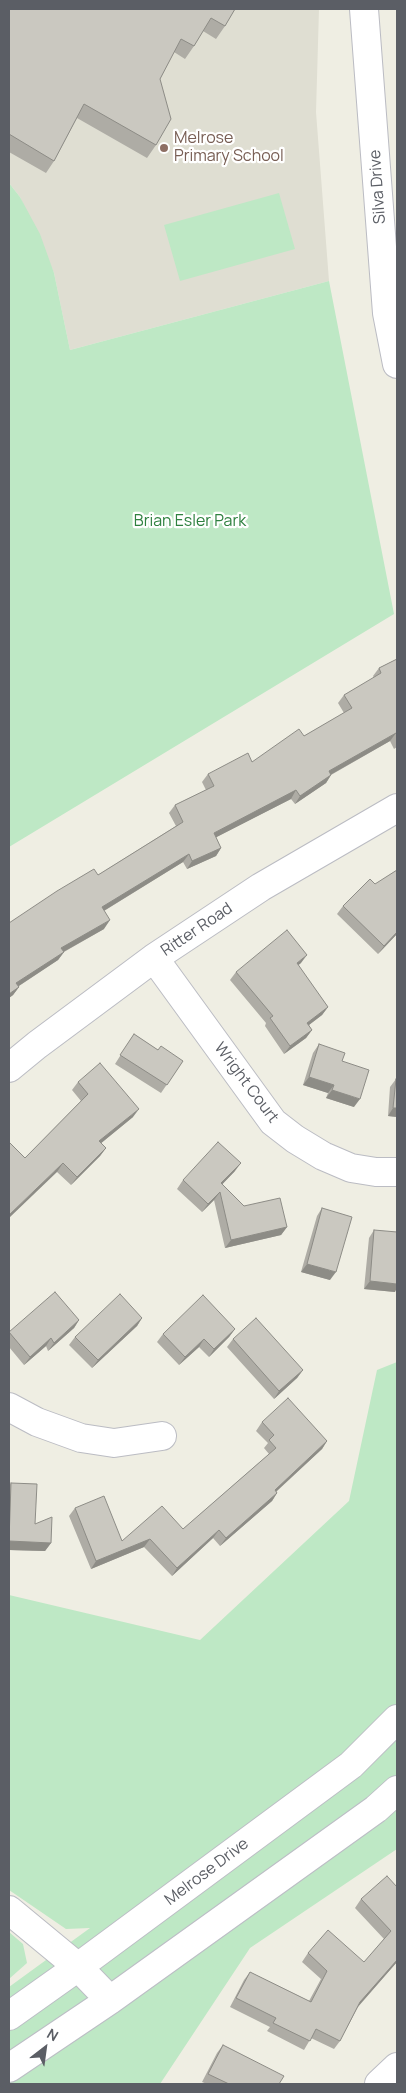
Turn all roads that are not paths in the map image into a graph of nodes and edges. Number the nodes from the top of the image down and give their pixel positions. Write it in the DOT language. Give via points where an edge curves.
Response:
graph roads {
  1 [pos="364,9"];
  2 [pos="397,364"];
  3 [pos="397,808"];
  4 [pos="154,958"];
  5 [pos="9,1068"];
  6 [pos="397,1172"];
  7 [pos="9,1407"];
  8 [pos="162,1436"];
  9 [pos="397,1719"];
  10 [pos="397,1790"];
  11 [pos="9,1910"];
  12 [pos="78,1967"];
  13 [pos="110,2000"];
  14 [pos="9,2016"];
  15 [pos="397,2067"];
  16 [pos="9,2068"];
  17 [pos="379,2084"];
  1 -- 2 [label="street, Silva Drive" via="387,313"];
  3 -- 4 [label="street, Ritter Road" via="260,887"];
  4 -- 5 [label="street, Ritter Road"];
  4 -- 6 [label="street, Wright Court" via="273,1122 323,1156 351,1168"];
  7 -- 8 [label="street" via="37,1422 81,1438 114,1443"];
  9 -- 12 [label="street, Melrose Drive" via="351,1765"];
  10 -- 13 [label="street" via="368,1815"];
  11 -- 12 [label="street"];
  12 -- 13 [label="street"];
  12 -- 14 [label="street, Melrose Drive"];
  13 -- 16 [label="street"];
  15 -- 17 [label="street"];
}
